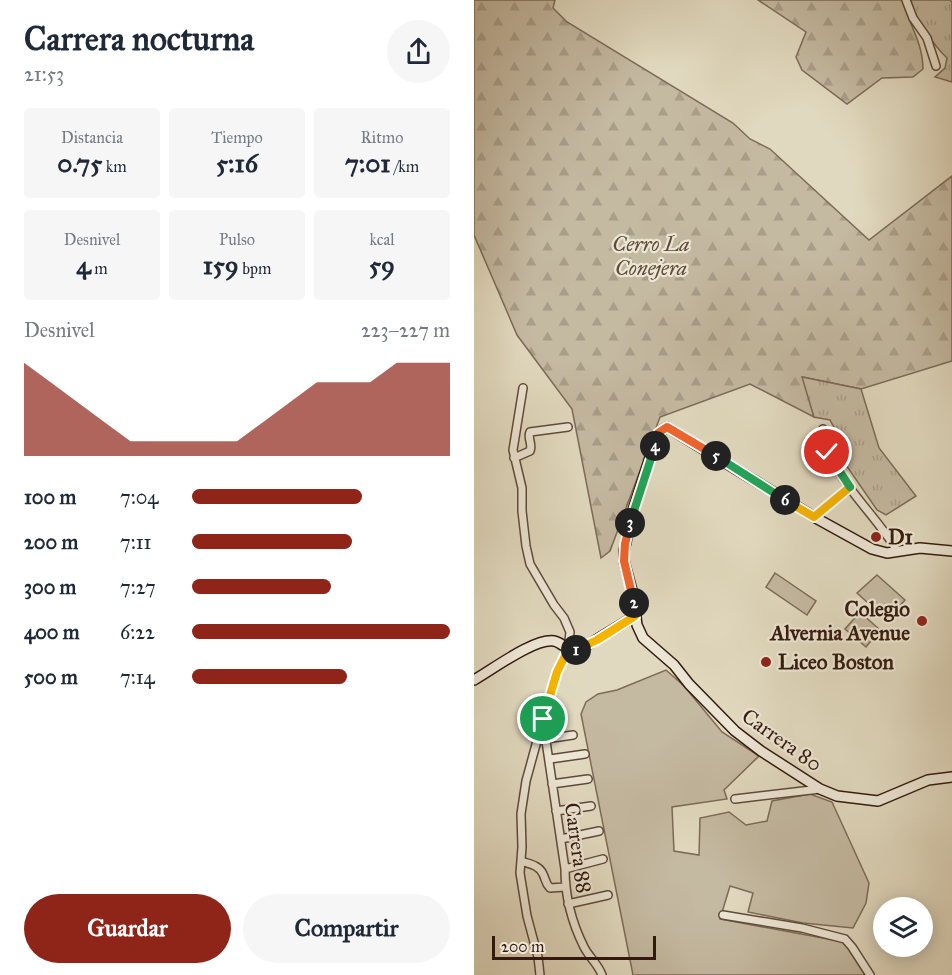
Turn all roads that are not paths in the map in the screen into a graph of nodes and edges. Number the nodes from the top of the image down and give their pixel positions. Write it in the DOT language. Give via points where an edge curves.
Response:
graph roads {
  1 [pos="906,0"];
  2 [pos="936,66"];
  3 [pos="523,388"];
  4 [pos="568,427"];
  5 [pos="823,429"];
  6 [pos="514,458"];
  7 [pos="850,488"];
  8 [pos="814,517"];
  9 [pos="952,550"];
  10 [pos="897,551"];
  11 [pos="635,616"];
  12 [pos="568,650"];
  13 [pos="474,680"];
  14 [pos="543,719"];
  15 [pos="573,735"];
  16 [pos="546,739"];
  17 [pos="585,754"];
  18 [pos="550,759"];
  19 [pos="952,777"];
  20 [pos="588,779"];
  21 [pos="552,784"];
  22 [pos="820,789"];
  23 [pos="735,799"];
  24 [pos="591,806"];
  25 [pos="556,811"];
  26 [pos="599,831"];
  27 [pos="561,839"];
  28 [pos="603,859"];
  29 [pos="521,861"];
  30 [pos="566,869"];
  31 [pos="565,887"];
  32 [pos="608,895"];
  33 [pos="568,904"];
  34 [pos="723,915"];
  35 [pos="540,975"];
  36 [pos="602,975"];
  37 [pos="870,975"];
  1 -- 2 [label="street" via="927,38"];
  3 -- 6 [label="street"];
  4 -- 6 [label="street" via="533,430 529,435 530,451"];
  5 -- 7 [label="street" via="827,452"];
  6 -- 12 [label="street" via="522,488 530,564 569,627"];
  7 -- 8 [label="street"];
  7 -- 10 [label="street"];
  8 -- 10 [label="street" via="872,549"];
  8 -- 11 [label="street, Carrera 80" via="667,427 660,429 625,544 624,561"];
  9 -- 10 [label="street"];
  11 -- 12 [label="street" via="586,646"];
  11 -- 22 [label="street, Carrera 80" via="643,638 674,664 718,715 761,751"];
  12 -- 13 [label="street" via="557,642 544,642"];
  12 -- 14 [label="street"];
  14 -- 16 [label="street, Carrera 88"];
  14 -- 29 [label="street" via="526,781"];
  15 -- 16 [label="street"];
  16 -- 18 [label="street, Carrera 88"];
  17 -- 18 [label="street"];
  18 -- 21 [label="street, Carrera 88"];
  19 -- 22 [label="street, Carrera 80" via="928,780 879,801 837,796"];
  20 -- 21 [label="street"];
  21 -- 25 [label="street, Carrera 88"];
  22 -- 23 [label="street"];
  24 -- 25 [label="street"];
  25 -- 27 [label="street, Carrera 88"];
  26 -- 27 [label="street"];
  27 -- 30 [label="street, Carrera 88"];
  28 -- 30 [label="street"];
  29 -- 31 [label="street" via="540,869 550,888"];
  29 -- 35 [label="street" via="527,916"];
  30 -- 31 [label="street, Carrera 88"];
  31 -- 33 [label="street, Carrera 88"];
  32 -- 33 [label="street"];
  33 -- 36 [label="street, Carrera 88" via="585,948"];
  34 -- 37 [label="street" via="845,939"];
}
